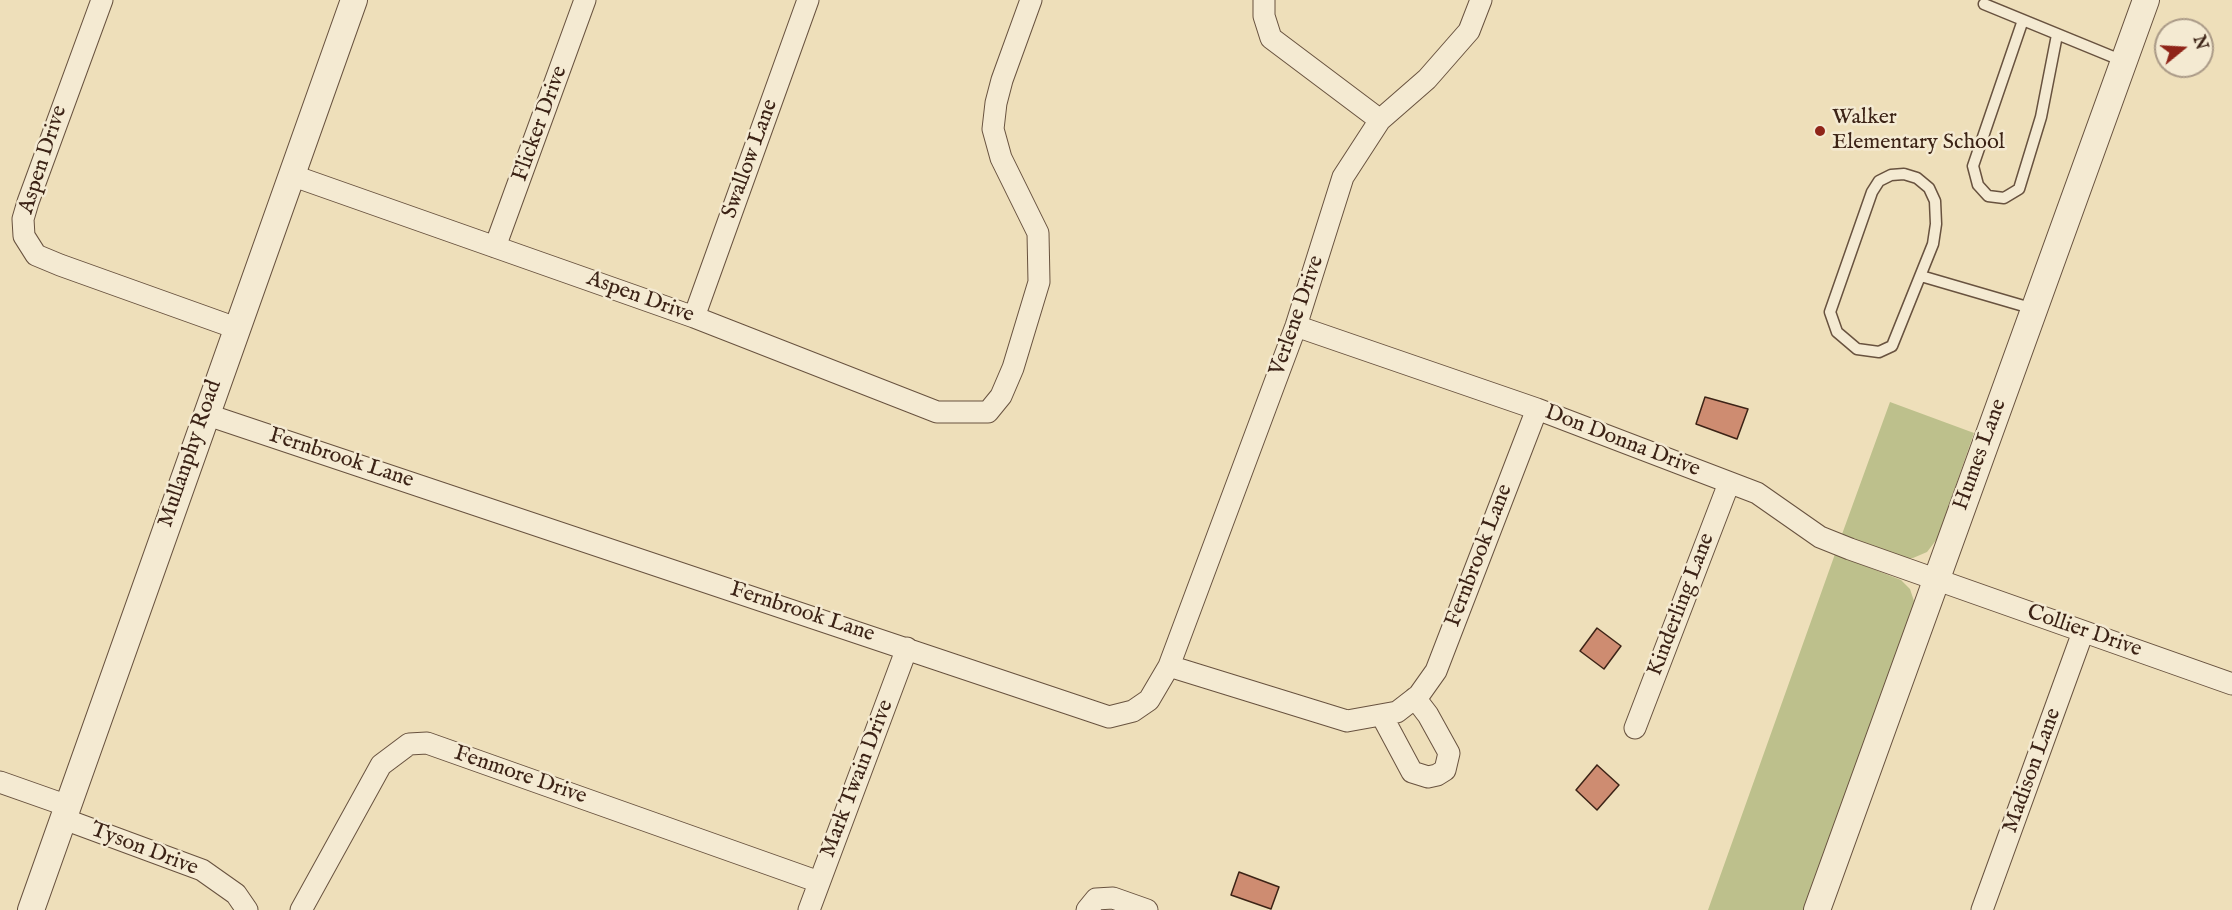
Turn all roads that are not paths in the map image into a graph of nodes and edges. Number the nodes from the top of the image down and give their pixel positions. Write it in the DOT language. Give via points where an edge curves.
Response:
graph roads {
  1 [pos="102,0"];
  2 [pos="354,0"];
  3 [pos="585,0"];
  4 [pos="808,0"];
  5 [pos="1031,0"];
  6 [pos="1264,0"];
  7 [pos="1481,0"];
  8 [pos="2146,0"];
  9 [pos="1984,4"];
  10 [pos="2023,20"];
  11 [pos="2057,34"];
  12 [pos="2124,61"];
  13 [pos="1380,120"];
  14 [pos="291,175"];
  15 [pos="495,247"];
  16 [pos="1921,276"];
  17 [pos="2034,309"];
  18 [pos="694,317"];
  19 [pos="1296,327"];
  20 [pos="236,328"];
  21 [pos="1537,409"];
  22 [pos="205,414"];
  23 [pos="1729,483"];
  24 [pos="1936,580"];
  25 [pos="2083,632"];
  26 [pos="907,648"];
  27 [pos="1169,666"];
  28 [pos="2232,684"];
  29 [pos="1415,698"];
  30 [pos="1382,716"];
  31 [pos="1635,728"];
  32 [pos="0,782"];
  33 [pos="66,813"];
  34 [pos="819,882"];
  35 [pos="1091,905"];
  36 [pos="31,910"];
  37 [pos="247,910"];
  38 [pos="301,910"];
  39 [pos="809,910"];
  40 [pos="1147,910"];
  41 [pos="1817,910"];
  42 [pos="1982,910"];
  1 -- 20 [label="street, Aspen Drive" via="28,202 24,236 36,255 60,266"];
  2 -- 14 [label="street, Mullanphy Road"];
  3 -- 15 [label="street, Flicker Drive"];
  4 -- 18 [label="street, Swallow Lane"];
  5 -- 18 [label="street, Aspen Drive" via="998,95 993,129 1001,158 1038,233 1039,282 1013,368 1001,396 988,412 937,412"];
  6 -- 13 [label="street" via="1271,38"];
  7 -- 13 [label="street, Verlene Drive" via="1469,31 1427,79"];
  8 -- 12 [label="street, Humes Lane"];
  9 -- 10 [label="lane"];
  10 -- 11 [label="lane"];
  10 -- 11 [label="lane" via="1973,166 1978,185 1988,196 2004,198 2019,189 2041,117"];
  11 -- 12 [label="lane"];
  12 -- 17 [label="street, Humes Lane"];
  13 -- 19 [label="street, Verlene Drive" via="1343,177"];
  14 -- 15 [label="street, Aspen Drive"];
  14 -- 20 [label="street, Mullanphy Road"];
  15 -- 18 [label="street, Aspen Drive"];
  16 -- 16 [label="lane" via="1935,234 1935,201 1929,188 1917,178 1891,175 1872,192 1861,219 1830,312 1837,332 1857,349 1886,350 1898,336"];
  16 -- 17 [label="lane"];
  17 -- 24 [label="street, Humes Lane"];
  19 -- 21 [label="street, Don Donna Drive"];
  19 -- 27 [label="street, Verlene Drive"];
  20 -- 22 [label="street, Mullanphy Road"];
  21 -- 23 [label="street, Don Donna Drive"];
  21 -- 29 [label="street, Fernbrook Lane" via="1436,671"];
  22 -- 26 [label="street, Fernbrook Lane"];
  22 -- 33 [label="street, Mullanphy Road"];
  23 -- 24 [label="street, Don Donna Drive" via="1757,493 1820,537"];
  23 -- 31 [label="street, Kinderling Lane"];
  24 -- 25 [label="street, Collier Drive"];
  24 -- 41 [label="street, Humes Lane"];
  25 -- 28 [label="street, Collier Drive"];
  25 -- 42 [label="street, Madison Lane"];
  26 -- 27 [label="street, Fernbrook Lane" via="1109,717 1133,711 1149,700"];
  26 -- 34 [label="street, Mark Twain Drive"];
  27 -- 30 [label="street, Fernbrook Lane" via="1347,721"];
  29 -- 30 [label="street, Fernbrook Lane" via="1397,712"];
  29 -- 30 [label="street" via="1449,753 1445,770 1437,775 1428,777 1412,772"];
  32 -- 33 [label="street, Tyson Drive"];
  33 -- 36 [label="street, Mullanphy Road"];
  33 -- 37 [label="street, Tyson Drive" via="202,870 236,894"];
  34 -- 38 [label="street, Fenmore Drive" via="427,743 409,744 381,765"];
  34 -- 39 [label="street, Mark Twain Drive"];
  35 -- 40 [label="street" via="1113,898"];
}
